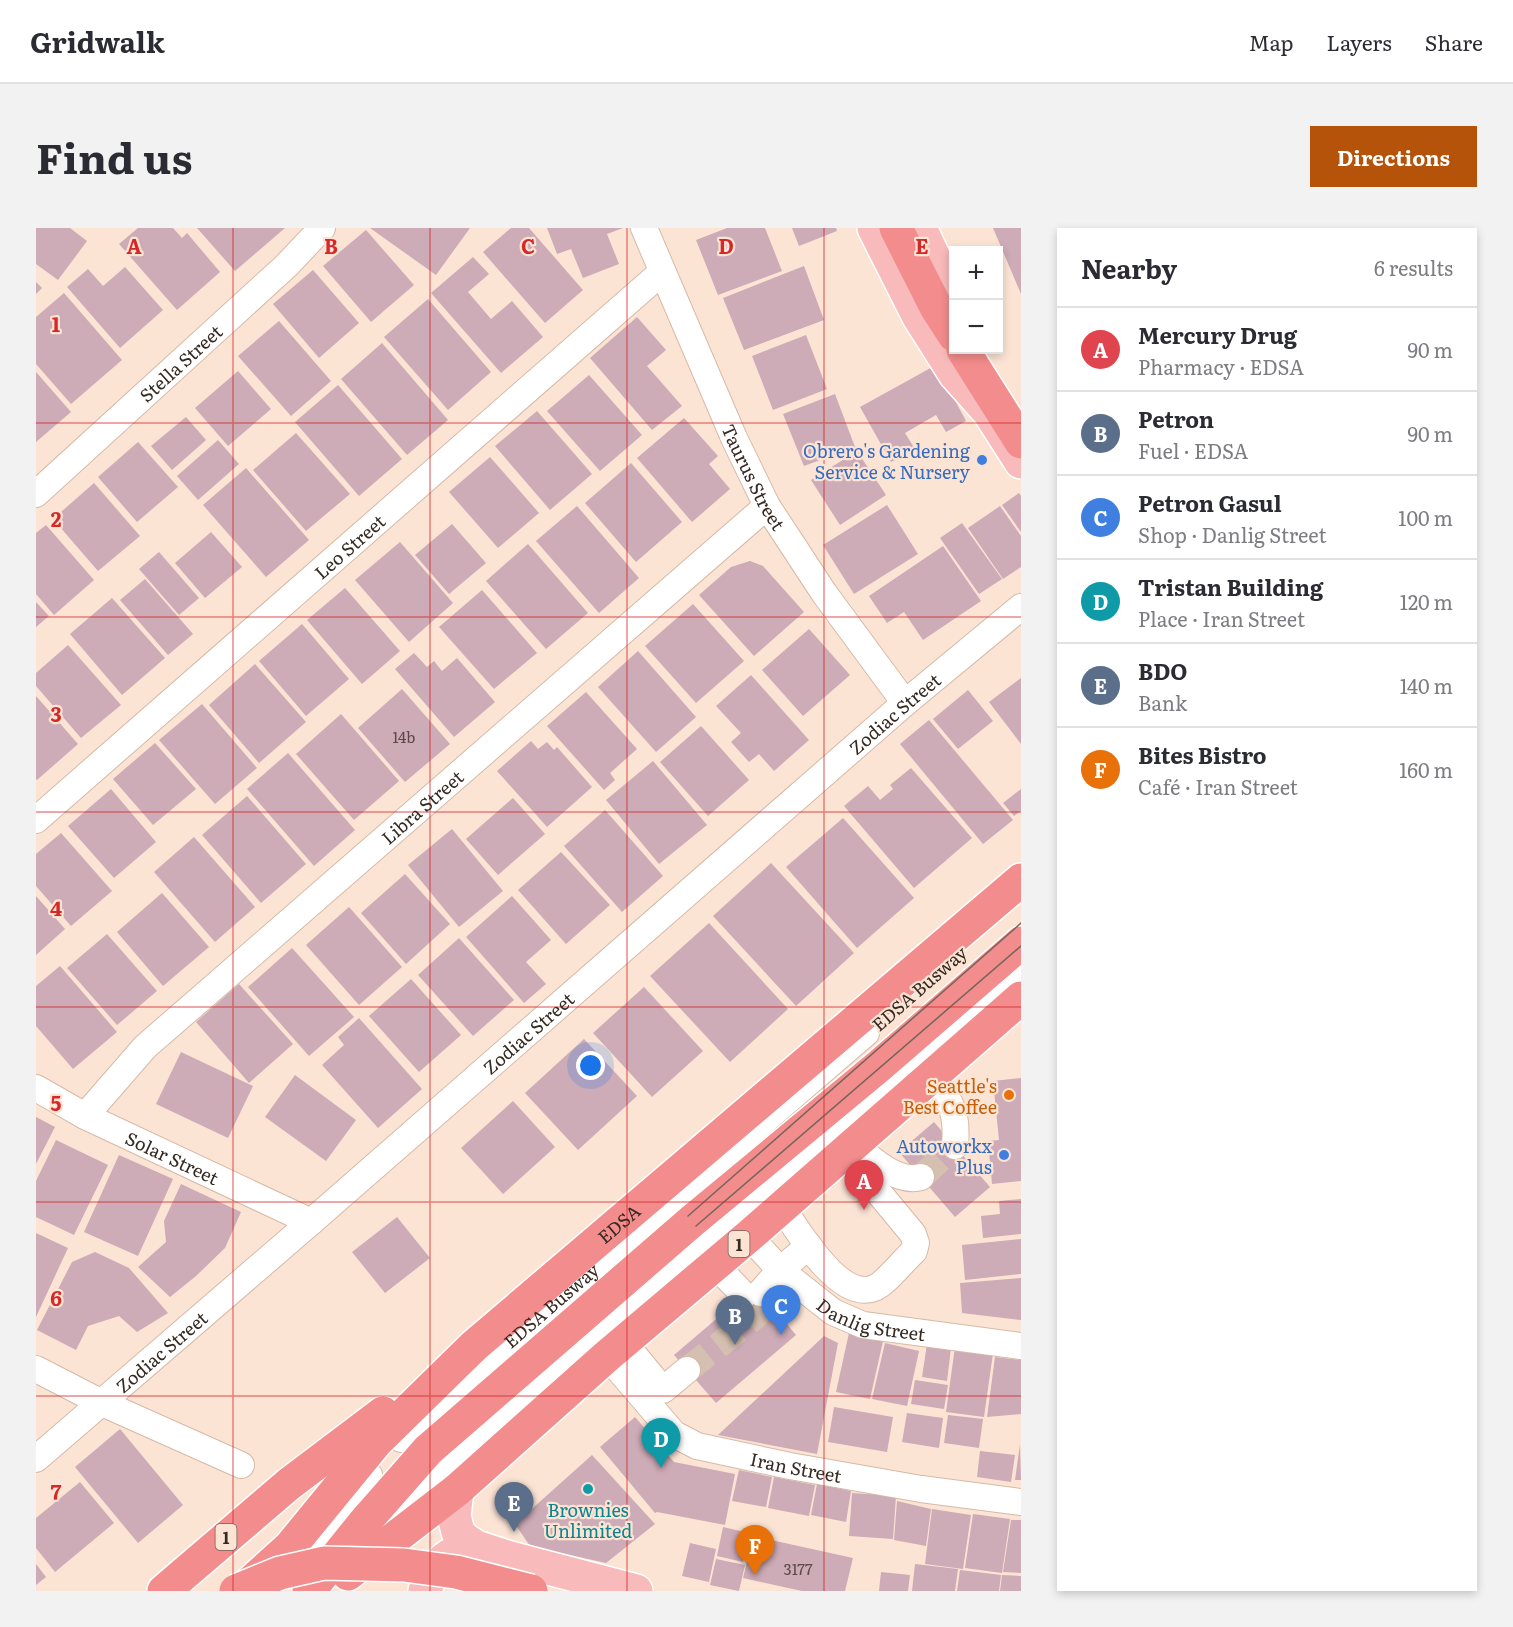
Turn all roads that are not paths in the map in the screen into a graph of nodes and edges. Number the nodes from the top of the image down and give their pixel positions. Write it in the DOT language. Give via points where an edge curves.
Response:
graph roads {
  1 [pos="322,228"];
  2 [pos="644,228"];
  3 [pos="874,228"];
  4 [pos="896,228"];
  5 [pos="920,228"];
  6 [pos="662,272"];
  7 [pos="949,289"];
  8 [pos="949,327"];
  9 [pos="966,354"];
  10 [pos="983,354"];
  11 [pos="1021,413"];
  12 [pos="1021,442"];
  13 [pos="1021,462"];
  14 [pos="36,494"];
  15 [pos="767,506"];
  16 [pos="1021,607"];
  17 [pos="905,703"];
  18 [pos="36,820"];
  19 [pos="1021,880"];
  20 [pos="1021,899"];
  21 [pos="1021,943"];
  22 [pos="1021,970"];
  23 [pos="1021,998"];
  24 [pos="933,1075"];
  25 [pos="36,1088"];
  26 [pos="85,1116"];
  27 [pos="955,1146"];
  28 [pos="850,1148"];
  29 [pos="921,1177"];
  30 [pos="782,1207"];
  31 [pos="311,1222"];
  32 [pos="749,1236"];
  33 [pos="808,1246"];
  34 [pos="715,1265"];
  35 [pos="780,1270"];
  36 [pos="474,1346"];
  37 [pos="1021,1346"];
  38 [pos="616,1349"];
  39 [pos="36,1369"];
  40 [pos="687,1370"];
  41 [pos="655,1396"];
  42 [pos="102,1403"];
  43 [pos="36,1459"];
  44 [pos="241,1465"];
  45 [pos="457,1490"];
  46 [pos="1021,1502"];
  47 [pos="476,1547"];
  48 [pos="510,1558"];
  49 [pos="164,1591"];
  50 [pos="236,1591"];
  51 [pos="242,1591"];
  52 [pos="266,1591"];
  53 [pos="309,1591"];
  54 [pos="318,1591"];
  55 [pos="326,1591"];
  56 [pos="425,1591"];
  57 [pos="476,1591"];
  58 [pos="531,1591"];
  59 [pos="636,1591"];
  1 -- 14 [label="street, Stella Street" via="286,266"];
  2 -- 6 [label="street, Taurus Street"];
  3 -- 13 [label="main road" via="919,317 955,374 989,412"];
  4 -- 8 [label="highway"];
  5 -- 7 [label="main road"];
  6 -- 15 [label="street, Taurus Street"];
  6 -- 18 [label="street, Leo Street"];
  9 -- 12 [label="highway"];
  10 -- 11 [label="main road"];
  15 -- 17 [label="street, Taurus Street" via="824,593"];
  15 -- 26 [label="street, Libra Street" via="145,1047"];
  16 -- 17 [label="street, Zodiac Street"];
  17 -- 31 [label="street, Zodiac Street"];
  19 -- 36 [label="highway, EDSA / 1"];
  20 -- 52 [label="street, EDSA Busway" via="476,1369 387,1452 306,1556"];
  21 -- 53 [label="highway" via="428,1450"];
  22 -- 54 [label="street" via="450,1466"];
  23 -- 24 [label="highway, 1"];
  24 -- 27 [label="street" via="952,1106"];
  24 -- 28 [label="highway, 1"];
  25 -- 26 [label="street, Solar Street"];
  26 -- 31 [label="street, Solar Street"];
  28 -- 29 [label="street" via="863,1152 891,1172 909,1179"];
  28 -- 30 [label="highway, 1"];
  28 -- 33 [label="street" via="913,1234 914,1251 875,1288 865,1290 854,1288 830,1272"];
  30 -- 32 [label="highway, 1"];
  30 -- 33 [label="street"];
  31 -- 42 [label="street, Zodiac Street"];
  32 -- 34 [label="highway, 1"];
  32 -- 35 [label="street, Danlig Street"];
  33 -- 35 [label="street"];
  34 -- 35 [label="street" via="752,1294"];
  34 -- 38 [label="highway, 1"];
  35 -- 37 [label="street, Danlig Street" via="832,1312 862,1325"];
  36 -- 49 [label="highway, 1" via="288,1484"];
  36 -- 51 [label="highway, EDSA / 1" via="376,1442 290,1547"];
  38 -- 41 [label="street, Iran Street"];
  38 -- 45 [label="highway, 1"];
  39 -- 42 [label="street"];
  40 -- 41 [label="street"];
  41 -- 46 [label="street, Iran Street" via="674,1434 697,1446 910,1487"];
  42 -- 43 [label="street, Zodiac Street"];
  42 -- 44 [label="street"];
  45 -- 47 [label="main road" via="454,1516 458,1532"];
  45 -- 55 [label="highway, 1"];
  47 -- 48 [label="main road"];
  47 -- 56 [label="main road" via="458,1551 440,1562"];
  48 -- 57 [label="main road" via="486,1570"];
  48 -- 59 [label="main road"];
  50 -- 58 [label="highway, bridge" via="280,1573 324,1563 404,1565 456,1572"];
}
